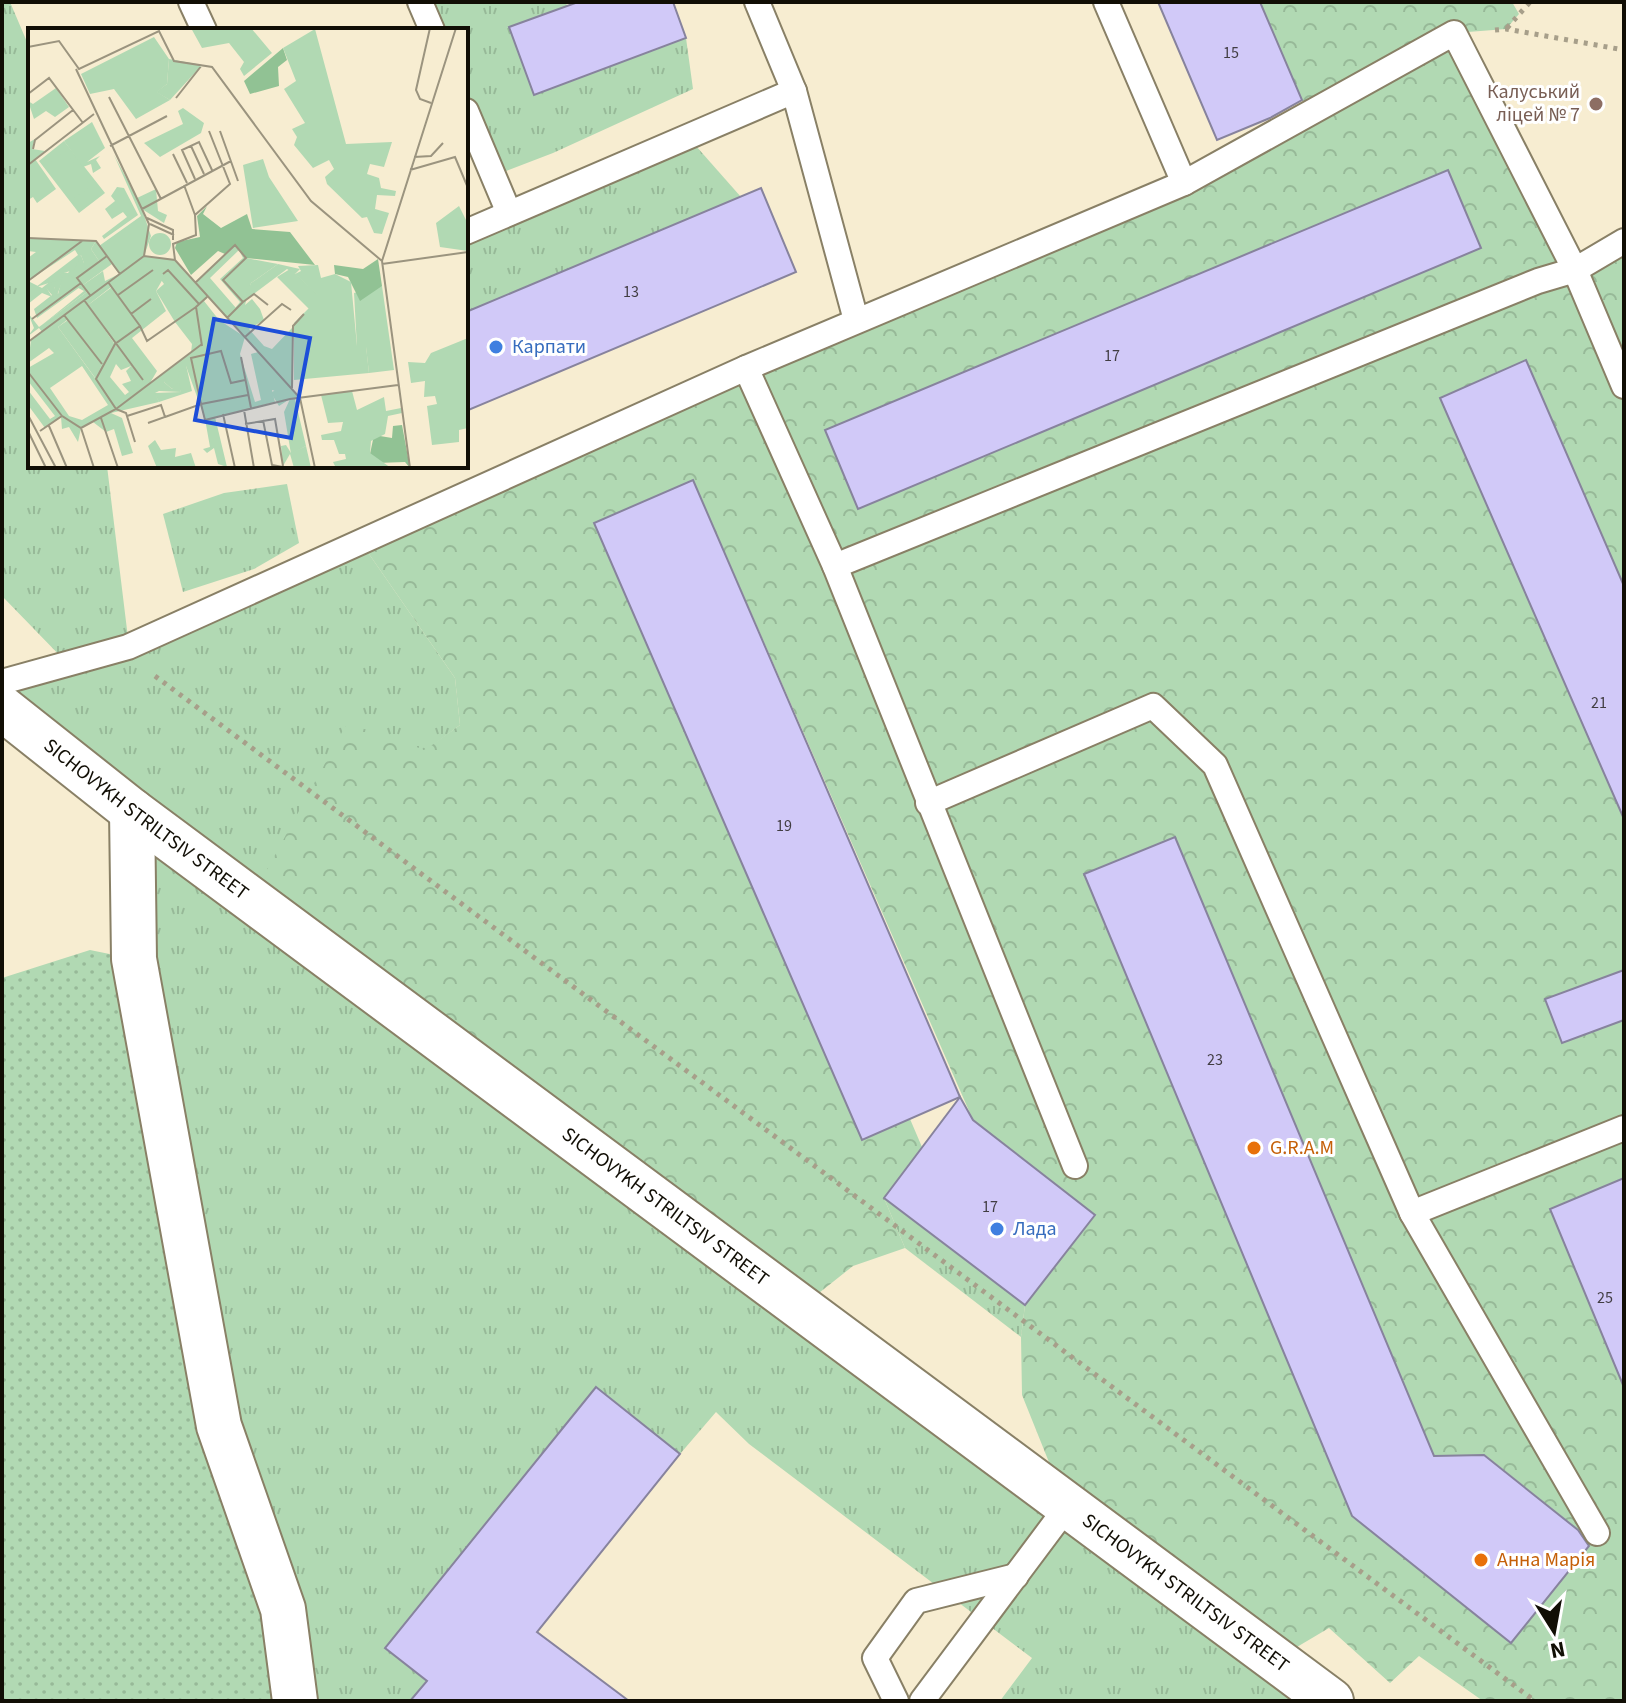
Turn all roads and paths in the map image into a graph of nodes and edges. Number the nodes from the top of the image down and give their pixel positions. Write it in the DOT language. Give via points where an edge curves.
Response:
graph roads {
  1 [pos="191,2"];
  2 [pos="420,2"];
  3 [pos="757,2"];
  4 [pos="1106,2"];
  5 [pos="1530,2"];
  6 [pos="203,28"];
  7 [pos="431,28"];
  8 [pos="1506,29"];
  9 [pos="1454,33"];
  10 [pos="1624,50"];
  11 [pos="794,91"];
  12 [pos="468,116"];
  13 [pos="1184,183"];
  14 [pos="509,213"];
  15 [pos="468,231"];
  16 [pos="1624,241"];
  17 [pos="1575,270"];
  18 [pos="856,320"];
  19 [pos="746,368"];
  20 [pos="1624,386"];
  21 [pos="835,566"];
  22 [pos="128,647"];
  23 [pos="2,682"];
  24 [pos="2,708"];
  25 [pos="928,803"];
  26 [pos="132,811"];
  27 [pos="1624,1128"];
  28 [pos="1075,1166"];
  29 [pos="1412,1213"];
  30 [pos="1067,1507"];
  31 [pos="1597,1533"];
  32 [pos="1016,1576"];
  33 [pos="295,1701"];
  34 [pos="896,1701"];
  35 [pos="922,1701"];
  36 [pos="1331,1701"];
  37 [pos="1535,1701"];
  1 -- 6 [label="lane"];
  2 -- 7 [label="lane"];
  3 -- 11 [label="lane"];
  4 -- 13 [label="lane"];
  5 -- 8 [label="path"];
  8 -- 9 [label="path"];
  8 -- 10 [label="path"];
  9 -- 13 [label="lane"];
  9 -- 17 [label="lane"];
  11 -- 14 [label="lane"];
  11 -- 18 [label="lane"];
  12 -- 14 [label="lane"];
  13 -- 18 [label="lane"];
  14 -- 15 [label="lane"];
  16 -- 17 [label="lane"];
  17 -- 20 [label="lane"];
  17 -- 21 [label="lane"];
  18 -- 19 [label="lane"];
  19 -- 21 [label="lane"];
  19 -- 22 [label="lane"];
  21 -- 25 [label="lane"];
  22 -- 23 [label="lane"];
  22 -- 37 [label="path" via="148,671"];
  24 -- 26 [label="street, SICHOVYKH STRILTSIV STREET"];
  25 -- 28 [label="lane"];
  25 -- 29 [label="lane" via="1153,706 1215,765"];
  26 -- 30 [label="street, SICHOVYKH STRILTSIV STREET"];
  26 -- 33 [label="street" via="134,959 216,1411 283,1609"];
  27 -- 29 [label="lane"];
  29 -- 31 [label="lane"];
  30 -- 32 [label="lane"];
  30 -- 36 [label="street, SICHOVYKH STRILTSIV STREET"];
  32 -- 34 [label="lane" via="916,1601 875,1658"];
  32 -- 35 [label="lane"];
}
